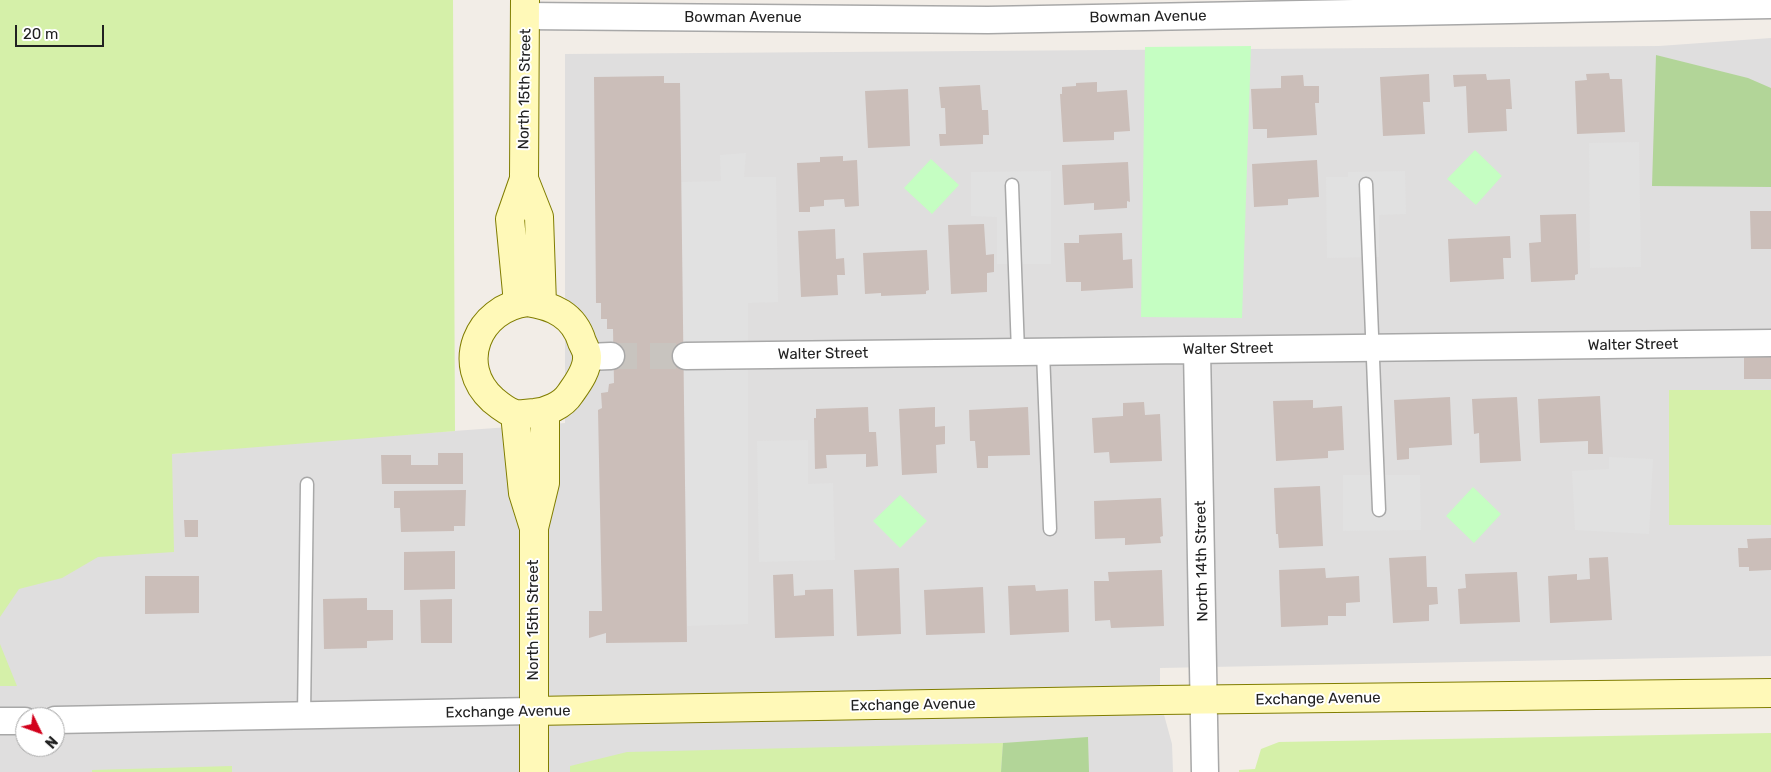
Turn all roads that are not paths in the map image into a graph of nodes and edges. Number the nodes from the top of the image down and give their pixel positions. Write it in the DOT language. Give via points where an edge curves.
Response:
graph roads {
  1 [pos="1771,5"];
  2 [pos="525,8"];
  3 [pos="1366,184"];
  4 [pos="1012,185"];
  5 [pos="530,304"];
  6 [pos="1771,343"];
  7 [pos="1373,348"];
  8 [pos="1197,350"];
  9 [pos="1031,352"];
  10 [pos="686,356"];
  11 [pos="545,412"];
  12 [pos="515,414"];
  13 [pos="307,484"];
  14 [pos="1379,510"];
  15 [pos="534,528"];
  16 [pos="1050,529"];
  17 [pos="1771,693"];
  18 [pos="1205,700"];
  19 [pos="533,711"];
  20 [pos="304,716"];
  21 [pos="65,720"];
  22 [pos="0,721"];
  23 [pos="15,721"];
  24 [pos="534,772"];
  25 [pos="1206,772"];
  1 -- 2 [label="street, Bowman Avenue" via="988,20"];
  2 -- 5 [label="street, North 15th Street" via="524,179 510,219"];
  3 -- 7 [label="lane"];
  4 -- 9 [label="lane"];
  5 -- 11 [label="street" via="558,310 572,322 581,338 599,357 567,399"];
  5 -- 12 [label="street" via="500,310 492,316 477,337 473,364 485,393 499,406"];
  6 -- 7 [label="street, Walter Street"];
  7 -- 8 [label="street, Walter Street"];
  7 -- 14 [label="lane"];
  8 -- 9 [label="street, Walter Street"];
  8 -- 18 [label="street, North 14th Street"];
  9 -- 10 [label="street, Walter Street"];
  9 -- 16 [label="lane"];
  11 -- 12 [label="street"];
  11 -- 15 [label="street, North 15th Street" via="545,483"];
  12 -- 15 [label="street, North 15th Street" via="523,493"];
  13 -- 20 [label="lane"];
  15 -- 19 [label="street, North 15th Street"];
  17 -- 18 [label="street, Exchange Avenue"];
  18 -- 19 [label="street, Exchange Avenue"];
  18 -- 25 [label="street, North 14th Street"];
  19 -- 20 [label="street, Exchange Avenue"];
  19 -- 24 [label="street, North 15th Street"];
  20 -- 21 [label="street, Exchange Avenue"];
  22 -- 23 [label="street"];
}
